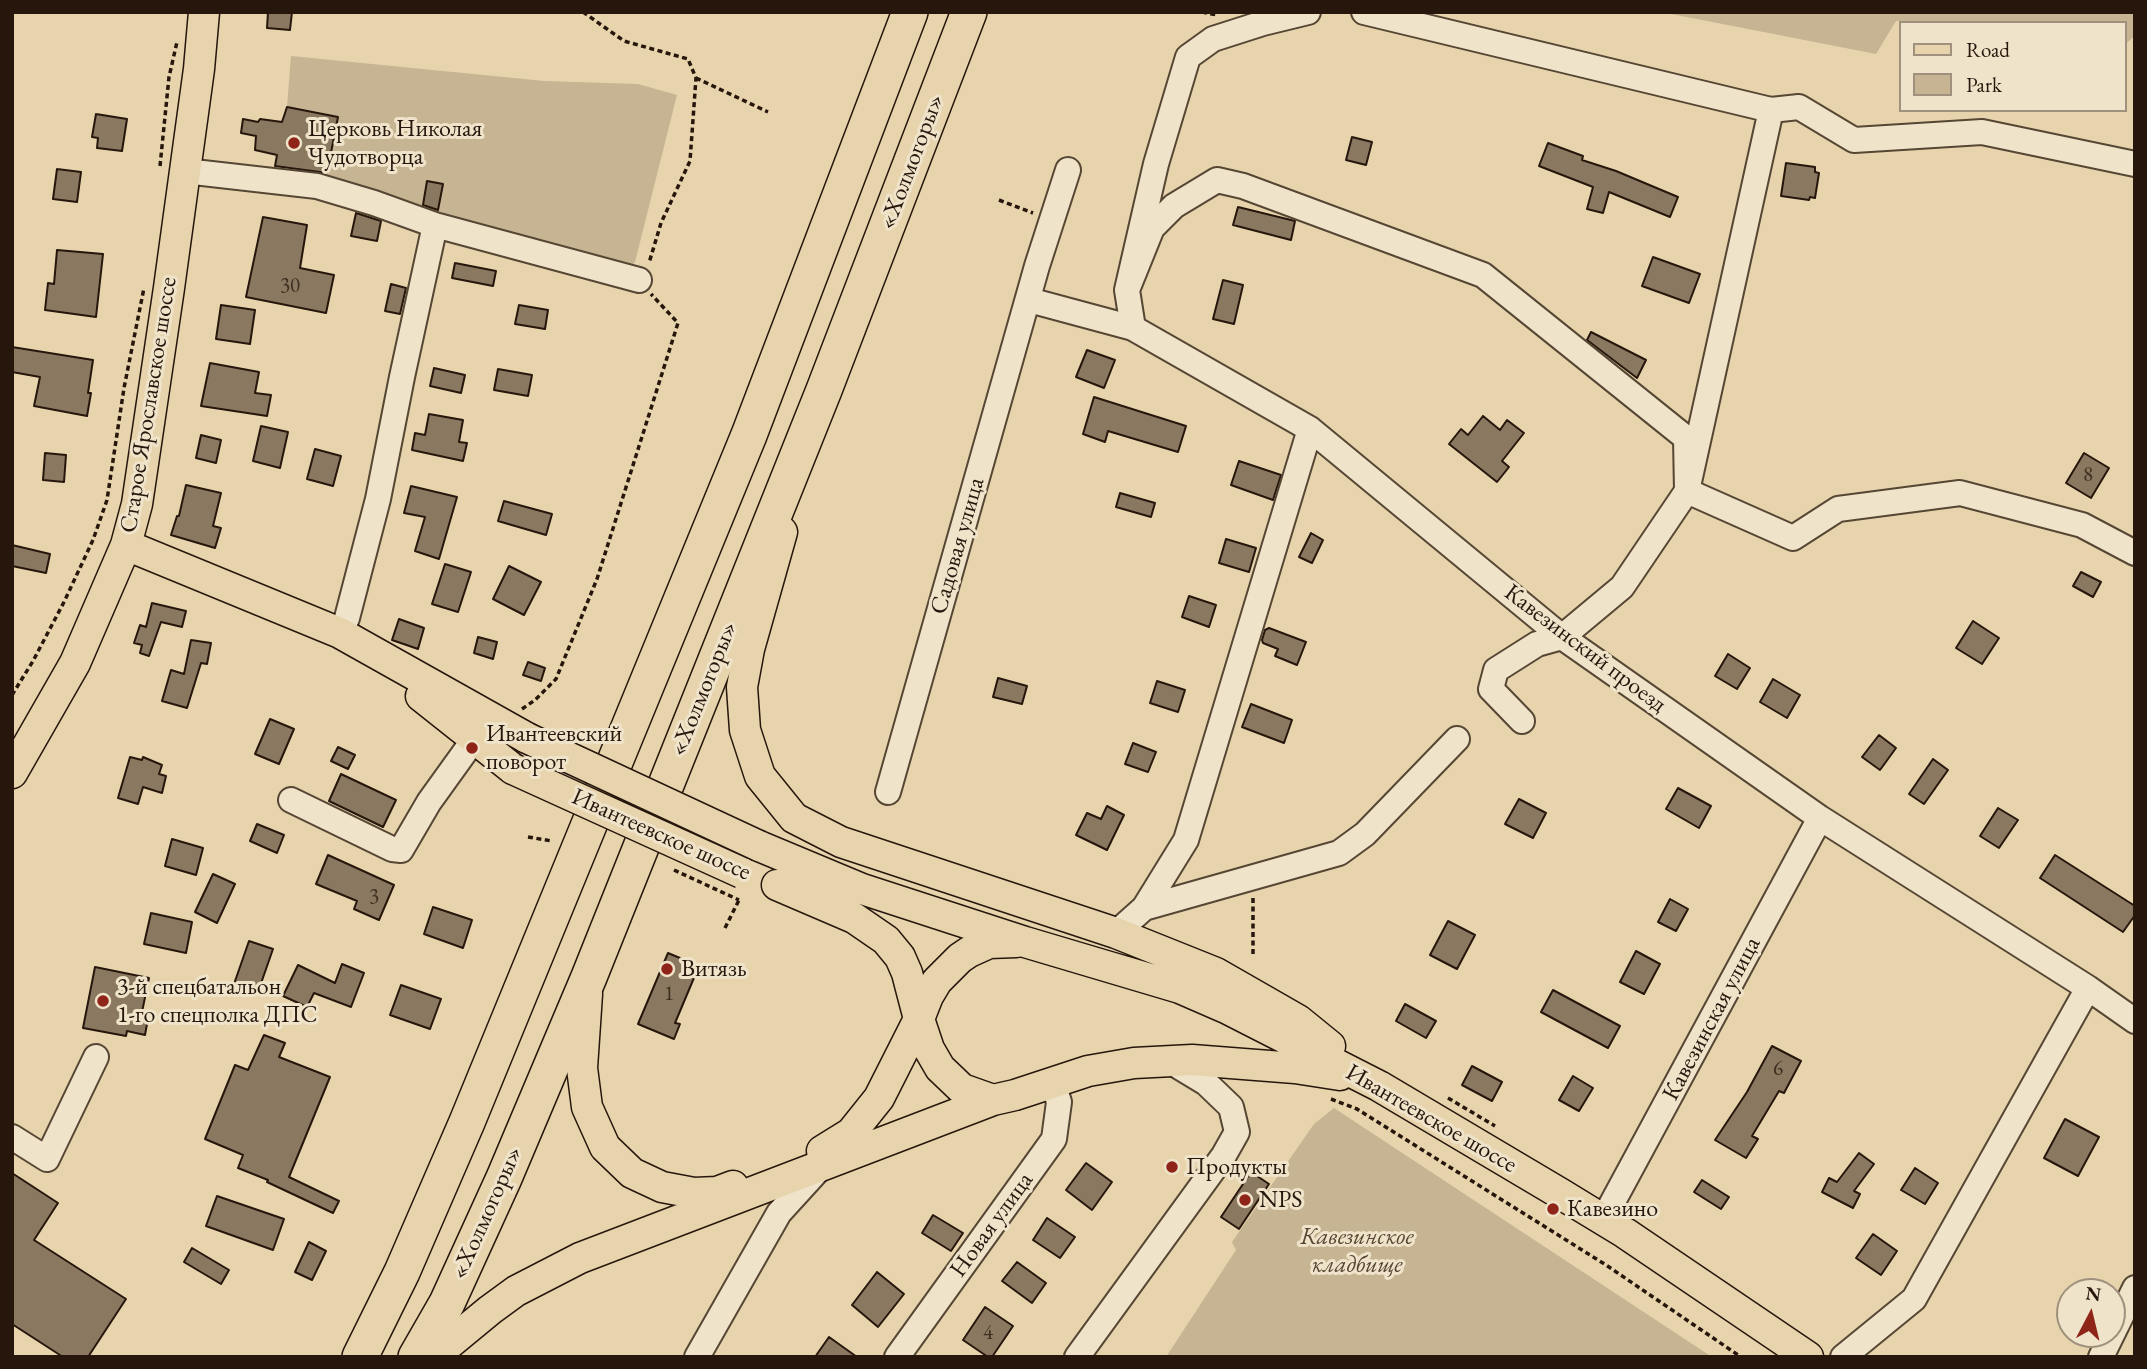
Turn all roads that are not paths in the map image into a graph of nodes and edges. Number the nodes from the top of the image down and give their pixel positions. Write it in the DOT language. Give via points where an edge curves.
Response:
graph roads {
  1 [pos="204,12"];
  2 [pos="897,12"];
  3 [pos="910,12"];
  4 [pos="969,12"];
  5 [pos="987,12"];
  6 [pos="1308,12"];
  7 [pos="1364,12"];
  8 [pos="876,99"];
  9 [pos="1771,110"];
  10 [pos="922,135"];
  11 [pos="2135,164"];
  12 [pos="173,170"];
  13 [pos="1068,170"];
  14 [pos="435,225"];
  15 [pos="639,281"];
  16 [pos="1127,290"];
  17 [pos="1029,300"];
  18 [pos="1133,328"];
  19 [pos="824,390"];
  20 [pos="1310,429"];
  21 [pos="1687,491"];
  22 [pos="126,545"];
  23 [pos="2135,553"];
  24 [pos="340,633"];
  25 [pos="1562,637"];
  26 [pos="1522,722"];
  27 [pos="475,738"];
  28 [pos="1457,739"];
  29 [pos="12,773"];
  30 [pos="888,792"];
  31 [pos="291,800"];
  32 [pos="1820,818"];
  33 [pos="777,885"];
  34 [pos="1144,908"];
  35 [pos="1116,933"];
  36 [pos="1025,942"];
  37 [pos="589,977"];
  38 [pos="2088,988"];
  39 [pos="919,1019"];
  40 [pos="2135,1021"];
  41 [pos="96,1057"];
  42 [pos="1168,1060"];
  43 [pos="1053,1083"];
  44 [pos="1379,1086"];
  45 [pos="993,1100"];
  46 [pos="12,1137"];
  47 [pos="825,1163"];
  48 [pos="1603,1220"];
  49 [pos="2135,1288"];
  50 [pos="359,1354"];
  51 [pos="416,1357"];
  52 [pos="433,1357"];
  53 [pos="697,1357"];
  54 [pos="897,1357"];
  55 [pos="1077,1357"];
  56 [pos="1808,1357"];
  57 [pos="1843,1357"];
  58 [pos="2101,1357"];
  1 -- 12 [label="main road, Старое Ярославское шоссе" via="199,69"];
  2 -- 8 [label="main road"];
  3 -- 8 [label="highway"];
  4 -- 10 [label="highway, «Холмогоры»"];
  5 -- 10 [label="main road"];
  6 -- 16 [label="street" via="1213,39 1188,57 1156,164"];
  7 -- 9 [label="street"];
  8 -- 50 [label="highway" via="744,448 467,1122 402,1272"];
  9 -- 11 [label="street" via="1799,107 1854,140 1982,132"];
  9 -- 21 [label="street"];
  10 -- 19 [label="highway, «Холмогоры»"];
  12 -- 14 [label="street" via="317,187"];
  12 -- 22 [label="main road, Старое Ярославское шоссе" via="152,411"];
  13 -- 17 [label="street, Садовая улица"];
  14 -- 15 [label="street"];
  14 -- 24 [label="street" via="378,499"];
  16 -- 18 [label="street"];
  16 -- 21 [label="street" via="1152,228 1174,206 1217,180 1243,186 1483,275 1686,438"];
  17 -- 18 [label="street, Кавезинский проезд"];
  17 -- 30 [label="street, Садовая улица"];
  18 -- 20 [label="street, Кавезинский проезд"];
  19 -- 35 [label="main road" via="742,687 745,730 760,776 794,818 841,842"];
  19 -- 37 [label="highway, «Холмогоры»"];
  20 -- 25 [label="street, Кавезинский проезд"];
  20 -- 34 [label="street" via="1186,840"];
  21 -- 23 [label="street" via="1793,538 1838,509 1960,492 2082,525"];
  21 -- 25 [label="street" via="1622,587"];
  22 -- 24 [label="main road, Ивантеевское шоссе"];
  22 -- 29 [label="main road, Старое Ярославское шоссе" via="75,663"];
  24 -- 27 [label="main road, Ивантеевское шоссе"];
  24 -- 36 [label="main road, Ивантеевское шоссе, bridge" via="759,846 862,889"];
  25 -- 26 [label="street" via="1537,644 1496,670 1490,689"];
  25 -- 32 [label="street, Кавезинский проезд"];
  27 -- 31 [label="street" via="401,850"];
  27 -- 33 [label="main road, Ивантеевское шоссе, bridge" via="513,769 741,887"];
  28 -- 34 [label="street" via="1365,834 1339,853"];
  32 -- 38 [label="street, Кавезинский проезд"];
  32 -- 48 [label="street, Кавезинская улица"];
  33 -- 36 [label="main road, Ивантеевское шоссе" via="899,918"];
  33 -- 39 [label="main road" via="854,918 886,940 907,973"];
  34 -- 35 [label="street"];
  35 -- 44 [label="main road" via="1216,973 1298,1020"];
  36 -- 39 [label="main road" via="989,943 960,958 937,981"];
  36 -- 44 [label="main road, Ивантеевское шоссе" via="1180,988"];
  37 -- 39 [label="main road" via="582,1068 587,1107 605,1147 632,1173 662,1187 694,1193 717,1192 843,1139 879,1098"];
  37 -- 51 [label="highway, «Холмогоры»" via="499,1191 447,1303"];
  38 -- 40 [label="street, Кавезинский проезд"];
  38 -- 57 [label="street" via="1914,1299"];
  39 -- 45 [label="main road" via="940,1068 962,1089"];
  41 -- 46 [label="street" via="47,1159"];
  42 -- 43 [label="main road" via="1088,1071"];
  42 -- 44 [label="main road" via="1295,1068"];
  42 -- 55 [label="street" via="1206,1083 1231,1107 1237,1132"];
  43 -- 45 [label="main road"];
  43 -- 54 [label="street, Новая улица" via="1059,1102 1054,1139"];
  44 -- 48 [label="main road, Ивантеевское шоссе"];
  45 -- 47 [label="main road"];
  47 -- 52 [label="main road" via="580,1258 531,1282"];
  47 -- 53 [label="street" via="779,1213"];
  48 -- 56 [label="main road, Ивантеевское шоссе"];
  49 -- 58 [label="street"];
}
